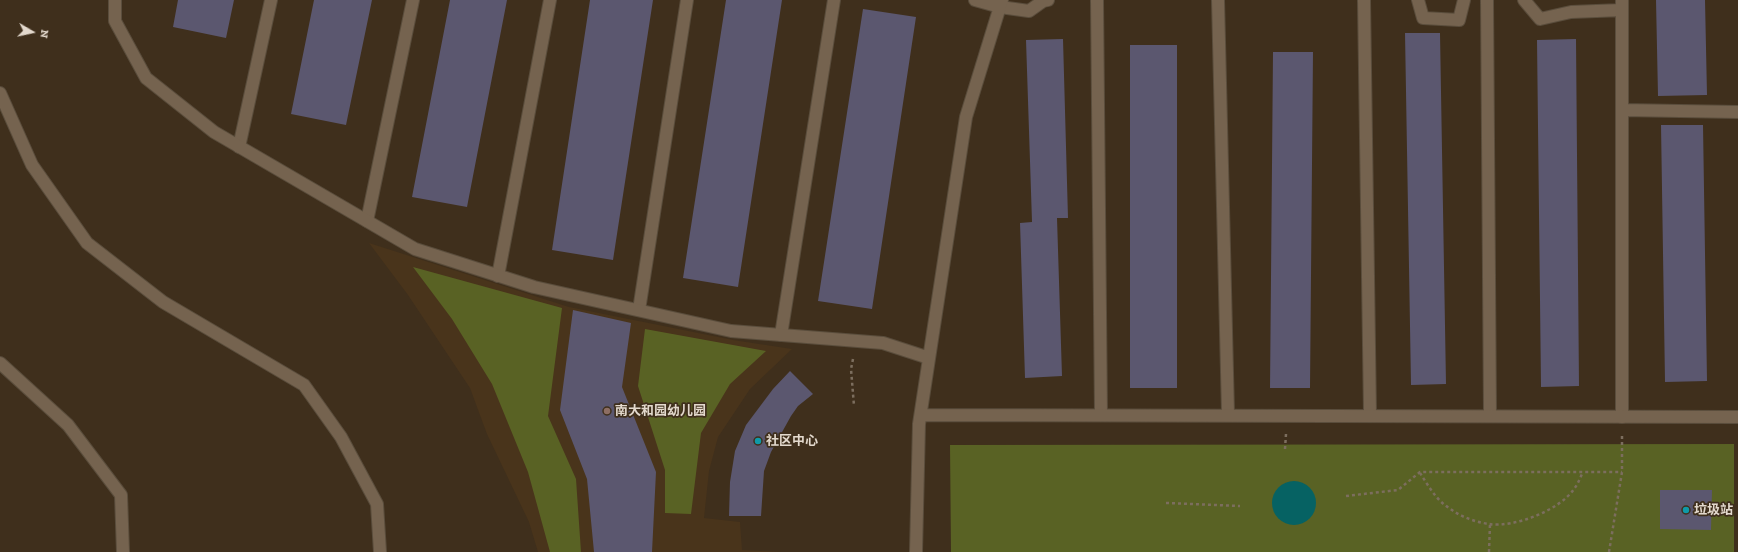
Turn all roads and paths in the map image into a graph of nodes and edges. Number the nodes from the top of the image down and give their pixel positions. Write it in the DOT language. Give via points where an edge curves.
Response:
graph roads {
  1 [pos="114,0"];
  2 [pos="271,0"];
  3 [pos="413,0"];
  4 [pos="550,0"];
  5 [pos="687,0"];
  6 [pos="834,0"];
  7 [pos="975,0"];
  8 [pos="1048,0"];
  9 [pos="1097,0"];
  10 [pos="1218,0"];
  11 [pos="1364,0"];
  12 [pos="1418,0"];
  13 [pos="1464,0"];
  14 [pos="1487,0"];
  15 [pos="1524,0"];
  16 [pos="1001,3"];
  17 [pos="1622,5"];
  18 [pos="1031,6"];
  19 [pos="0,93"];
  20 [pos="1622,110"];
  21 [pos="1738,112"];
  22 [pos="239,146"];
  23 [pos="366,221"];
  24 [pos="498,276"];
  25 [pos="639,310"];
  26 [pos="782,335"];
  27 [pos="855,340"];
  28 [pos="929,358"];
  29 [pos="0,363"];
  30 [pos="854,406"];
  31 [pos="920,415"];
  32 [pos="1101,415"];
  33 [pos="1226,415"];
  34 [pos="1368,416"];
  35 [pos="1488,416"];
  36 [pos="1622,417"];
  37 [pos="1738,417"];
  38 [pos="1420,472"];
  39 [pos="1583,472"];
  40 [pos="1622,472"];
  41 [pos="1346,496"];
  42 [pos="1166,503"];
  43 [pos="1240,506"];
  44 [pos="1490,524"];
  45 [pos="123,552"];
  46 [pos="380,552"];
  47 [pos="916,552"];
  48 [pos="1489,552"];
  49 [pos="1609,552"];
  1 -- 22 [label="street" via="115,21 146,78 214,132"];
  2 -- 22 [label="street"];
  3 -- 23 [label="street"];
  4 -- 24 [label="street"];
  5 -- 25 [label="street"];
  6 -- 26 [label="street"];
  7 -- 16 [label="street"];
  8 -- 18 [label="street"];
  9 -- 32 [label="street"];
  10 -- 33 [label="street" via="1228,413"];
  11 -- 34 [label="street" via="1370,414"];
  12 -- 13 [label="street" via="1423,18 1459,20"];
  14 -- 35 [label="street" via="1490,414"];
  15 -- 17 [label="street" via="1540,19"];
  16 -- 18 [label="street"];
  16 -- 28 [label="street" via="966,117"];
  17 -- 20 [label="street"];
  19 -- 46 [label="street" via="32,165 86,243 163,302 304,385 341,437 378,504"];
  20 -- 21 [label="street"];
  20 -- 36 [label="street"];
  22 -- 23 [label="street"];
  23 -- 24 [label="street" via="414,249"];
  24 -- 25 [label="street" via="534,287"];
  25 -- 26 [label="street" via="731,330"];
  26 -- 27 [label="street"];
  27 -- 28 [label="street" via="883,343"];
  27 -- 30 [label="path" via="851,369"];
  28 -- 31 [label="street"];
  29 -- 45 [label="street" via="68,425 121,495"];
  31 -- 32 [label="street"];
  31 -- 47 [label="street"];
  32 -- 33 [label="street"];
  33 -- 34 [label="street"];
  34 -- 35 [label="street"];
  35 -- 36 [label="street"];
  36 -- 37 [label="street"];
  36 -- 40 [label="path"];
  38 -- 39 [label="path"];
  38 -- 41 [label="path" via="1398,490"];
  38 -- 44 [label="path" via="1432,491 1448,508 1467,519"];
  39 -- 40 [label="path"];
  39 -- 44 [label="path" via="1574,490 1545,511 1510,523"];
  40 -- 49 [label="path"];
  42 -- 43 [label="path"];
  44 -- 48 [label="path"];
}
